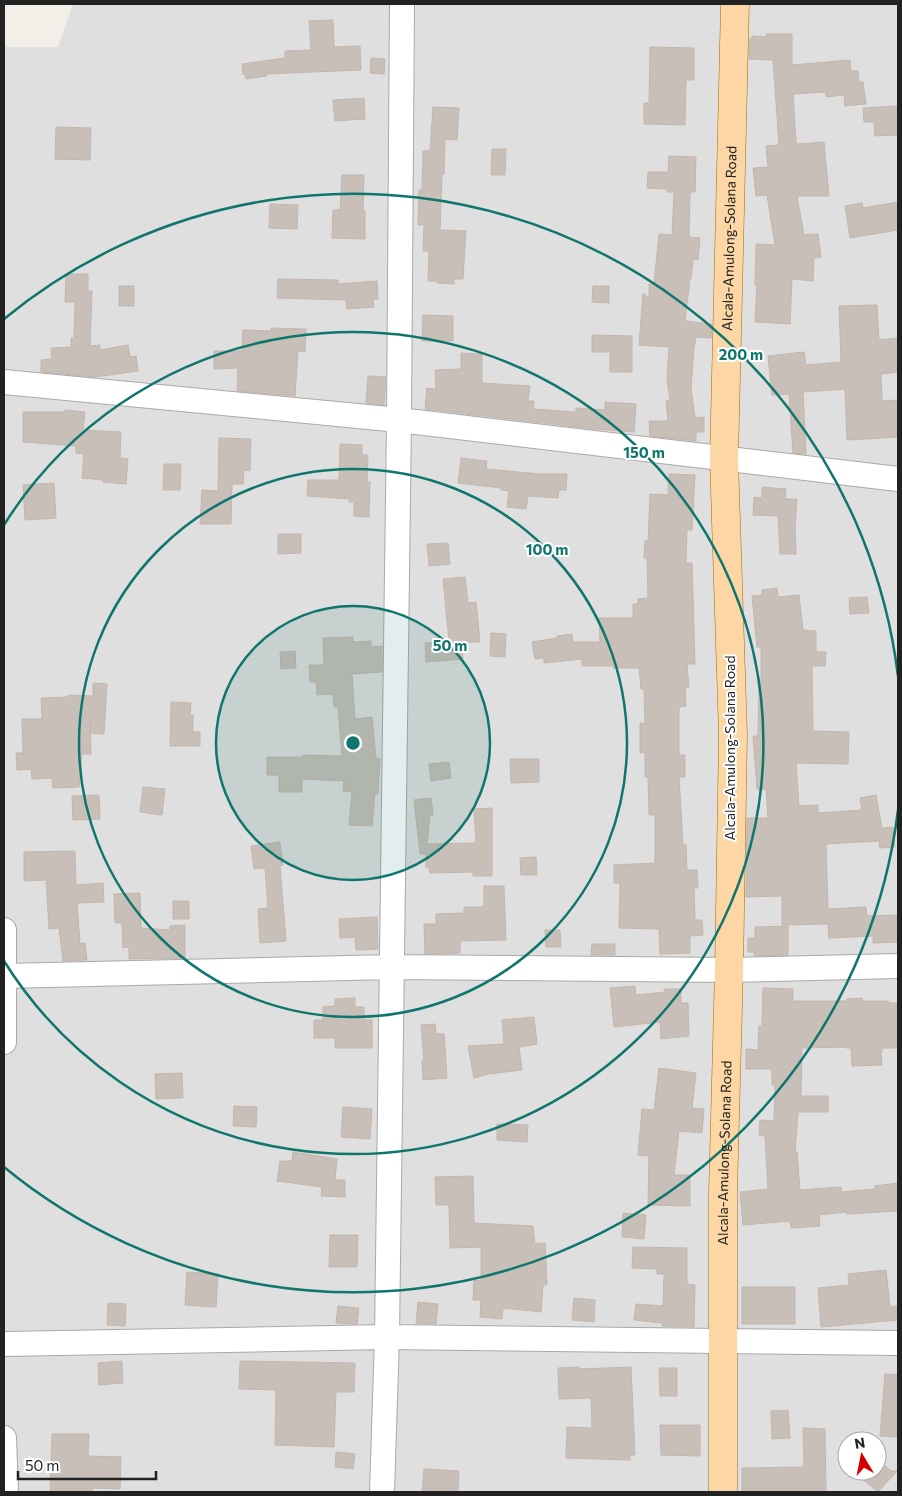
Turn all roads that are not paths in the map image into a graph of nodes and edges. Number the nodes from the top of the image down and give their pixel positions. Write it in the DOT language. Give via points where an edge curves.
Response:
graph roads {
  1 [pos="402,4"];
  2 [pos="735,4"];
  3 [pos="4,382"];
  4 [pos="398,420"];
  5 [pos="724,459"];
  6 [pos="898,479"];
  7 [pos="4,930"];
  8 [pos="898,966"];
  9 [pos="391,967"];
  10 [pos="729,970"];
  11 [pos="4,976"];
  12 [pos="4,1042"];
  13 [pos="387,1336"];
  14 [pos="724,1341"];
  15 [pos="898,1342"];
  16 [pos="4,1344"];
  17 [pos="4,1438"];
  18 [pos="6,1492"];
  19 [pos="382,1492"];
  20 [pos="723,1492"];
  1 -- 4 [label="street"];
  2 -- 5 [label="main road, Alcala-Amulong-Solana Road"];
  3 -- 4 [label="street"];
  4 -- 5 [label="street"];
  4 -- 9 [label="street"];
  5 -- 6 [label="street"];
  5 -- 10 [label="main road, Alcala-Amulong-Solana Road" via="732,736"];
  7 -- 11 [label="street"];
  8 -- 10 [label="street"];
  9 -- 10 [label="street"];
  9 -- 11 [label="street"];
  9 -- 13 [label="street"];
  10 -- 14 [label="main road, Alcala-Amulong-Solana Road" via="723,1192"];
  11 -- 12 [label="street"];
  13 -- 14 [label="street"];
  13 -- 16 [label="street"];
  13 -- 19 [label="street"];
  14 -- 15 [label="street"];
  14 -- 20 [label="main road, Alcala-Amulong-Solana Road"];
  17 -- 18 [label="street"];
}
